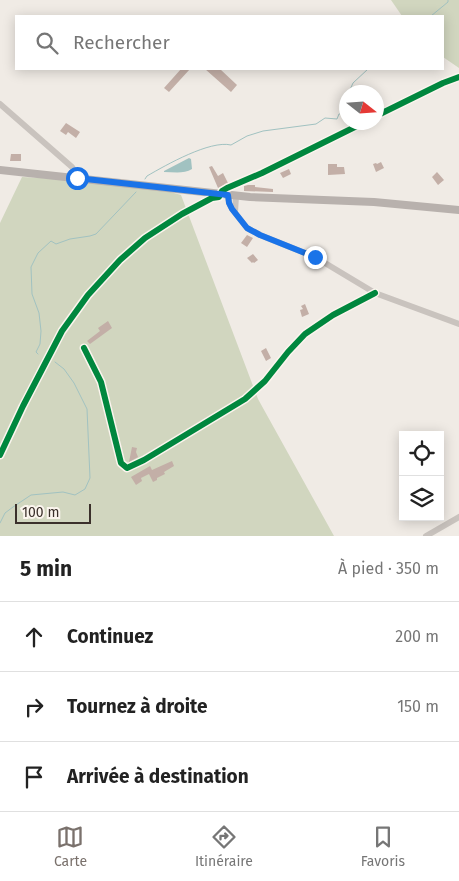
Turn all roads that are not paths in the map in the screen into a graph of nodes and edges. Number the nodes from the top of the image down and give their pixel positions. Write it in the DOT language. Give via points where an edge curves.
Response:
graph roads {
  1 [pos="0,104"];
  2 [pos="0,170"];
  3 [pos="77,178"];
  4 [pos="232,196"];
  5 [pos="459,210"];
  6 [pos="374,293"];
  7 [pos="459,324"];
  8 [pos="84,348"];
  9 [pos="459,517"];
  10 [pos="426,536"];
  1 -- 3 [label="street" via="72,167"];
  2 -- 3 [label="main road"];
  3 -- 4 [label="main road"];
  4 -- 5 [label="main road" via="374,202"];
  4 -- 6 [label="street" via="229,203 247,228 315,257"];
  6 -- 7 [label="street"];
  6 -- 8 [label="street" via="305,334 245,399 127,468 121,463 101,382"];
  9 -- 10 [label="street"];
}
